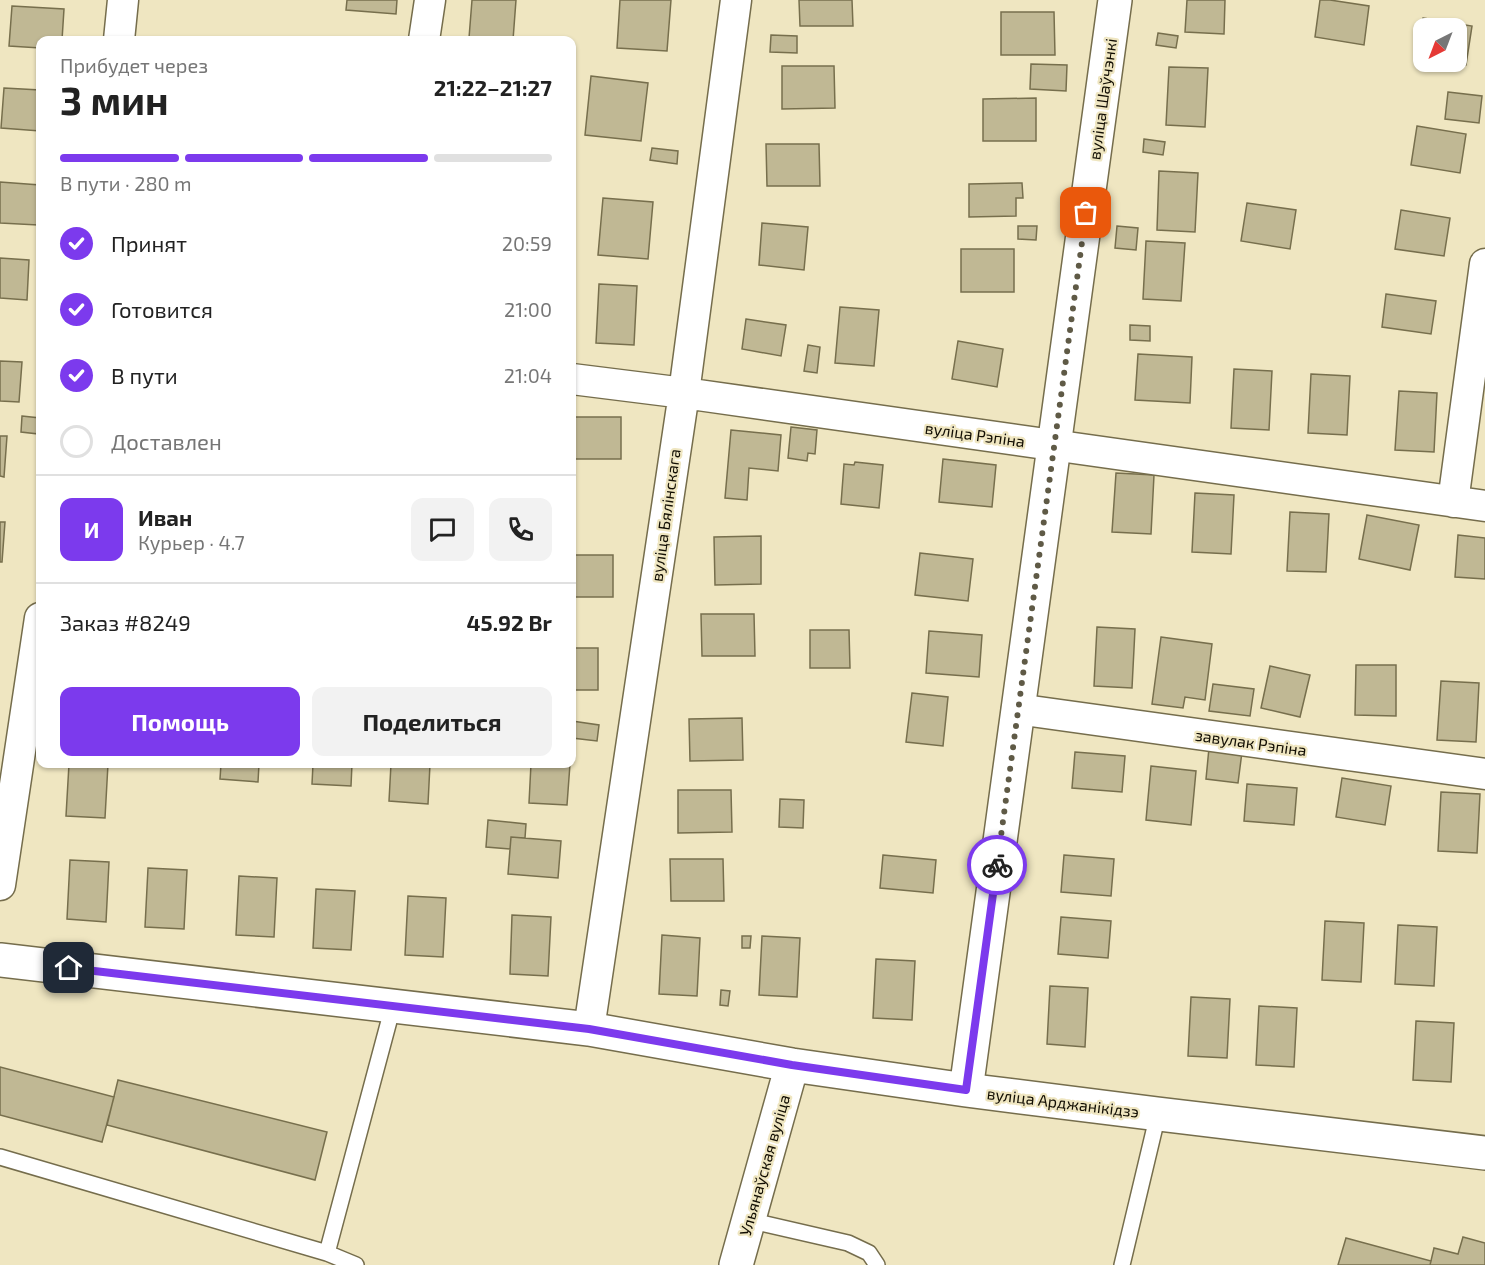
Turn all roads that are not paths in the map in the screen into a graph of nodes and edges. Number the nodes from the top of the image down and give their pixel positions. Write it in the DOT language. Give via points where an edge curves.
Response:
graph roads {
  1 [pos="123,0"];
  2 [pos="430,0"];
  3 [pos="736,0"];
  4 [pos="1115,0"];
  5 [pos="119,36"];
  6 [pos="425,36"];
  7 [pos="1485,264"];
  8 [pos="576,380"];
  9 [pos="684,393"];
  10 [pos="1055,445"];
  11 [pos="1453,501"];
  12 [pos="1485,506"];
  13 [pos="36,645"];
  14 [pos="1017,709"];
  15 [pos="1485,774"];
  16 [pos="0,885"];
  17 [pos="0,960"];
  18 [pos="393,1006"];
  19 [pos="589,1029"];
  20 [pos="792,1065"];
  21 [pos="966,1090"];
  22 [pos="1158,1114"];
  23 [pos="1485,1153"];
  24 [pos="0,1157"];
  25 [pos="748,1220"];
  26 [pos="327,1253"];
  27 [pos="356,1265"];
  28 [pos="736,1265"];
  29 [pos="877,1265"];
  30 [pos="1122,1265"];
  1 -- 5 [label="street"];
  2 -- 6 [label="street"];
  3 -- 9 [label="street, вуліца Бялінскага"];
  4 -- 10 [label="main road, вуліца Шаўчэнкі"];
  7 -- 11 [label="street"];
  8 -- 9 [label="street, вуліца Рэпіна"];
  9 -- 10 [label="street, вуліца Рэпіна"];
  9 -- 19 [label="street, вуліца Бялінскага"];
  10 -- 11 [label="street, вуліца Рэпіна"];
  10 -- 14 [label="main road, вуліца Шаўчэнкі"];
  11 -- 12 [label="street, вуліца Рэпіна"];
  13 -- 16 [label="street"];
  14 -- 15 [label="street, завулак Рэпіна"];
  14 -- 21 [label="main road, вуліца Шаўчэнкі"];
  17 -- 18 [label="main road, вуліца Арджанікідзэ"];
  18 -- 19 [label="main road, вуліца Арджанікідзэ"];
  18 -- 26 [label="lane"];
  19 -- 20 [label="main road, вуліца Арджанікідзэ"];
  20 -- 21 [label="main road, вуліца Арджанікідзэ"];
  20 -- 25 [label="main road, Ульянаўская вуліца"];
  21 -- 22 [label="main road, вуліца Арджанікідзэ"];
  22 -- 23 [label="main road, вуліца Арджанікідзэ"];
  22 -- 30 [label="lane"];
  24 -- 26 [label="lane"];
  25 -- 28 [label="main road, Ульянаўская вуліца"];
  25 -- 29 [label="lane" via="848,1243 869,1253"];
  26 -- 27 [label="lane"];
}
